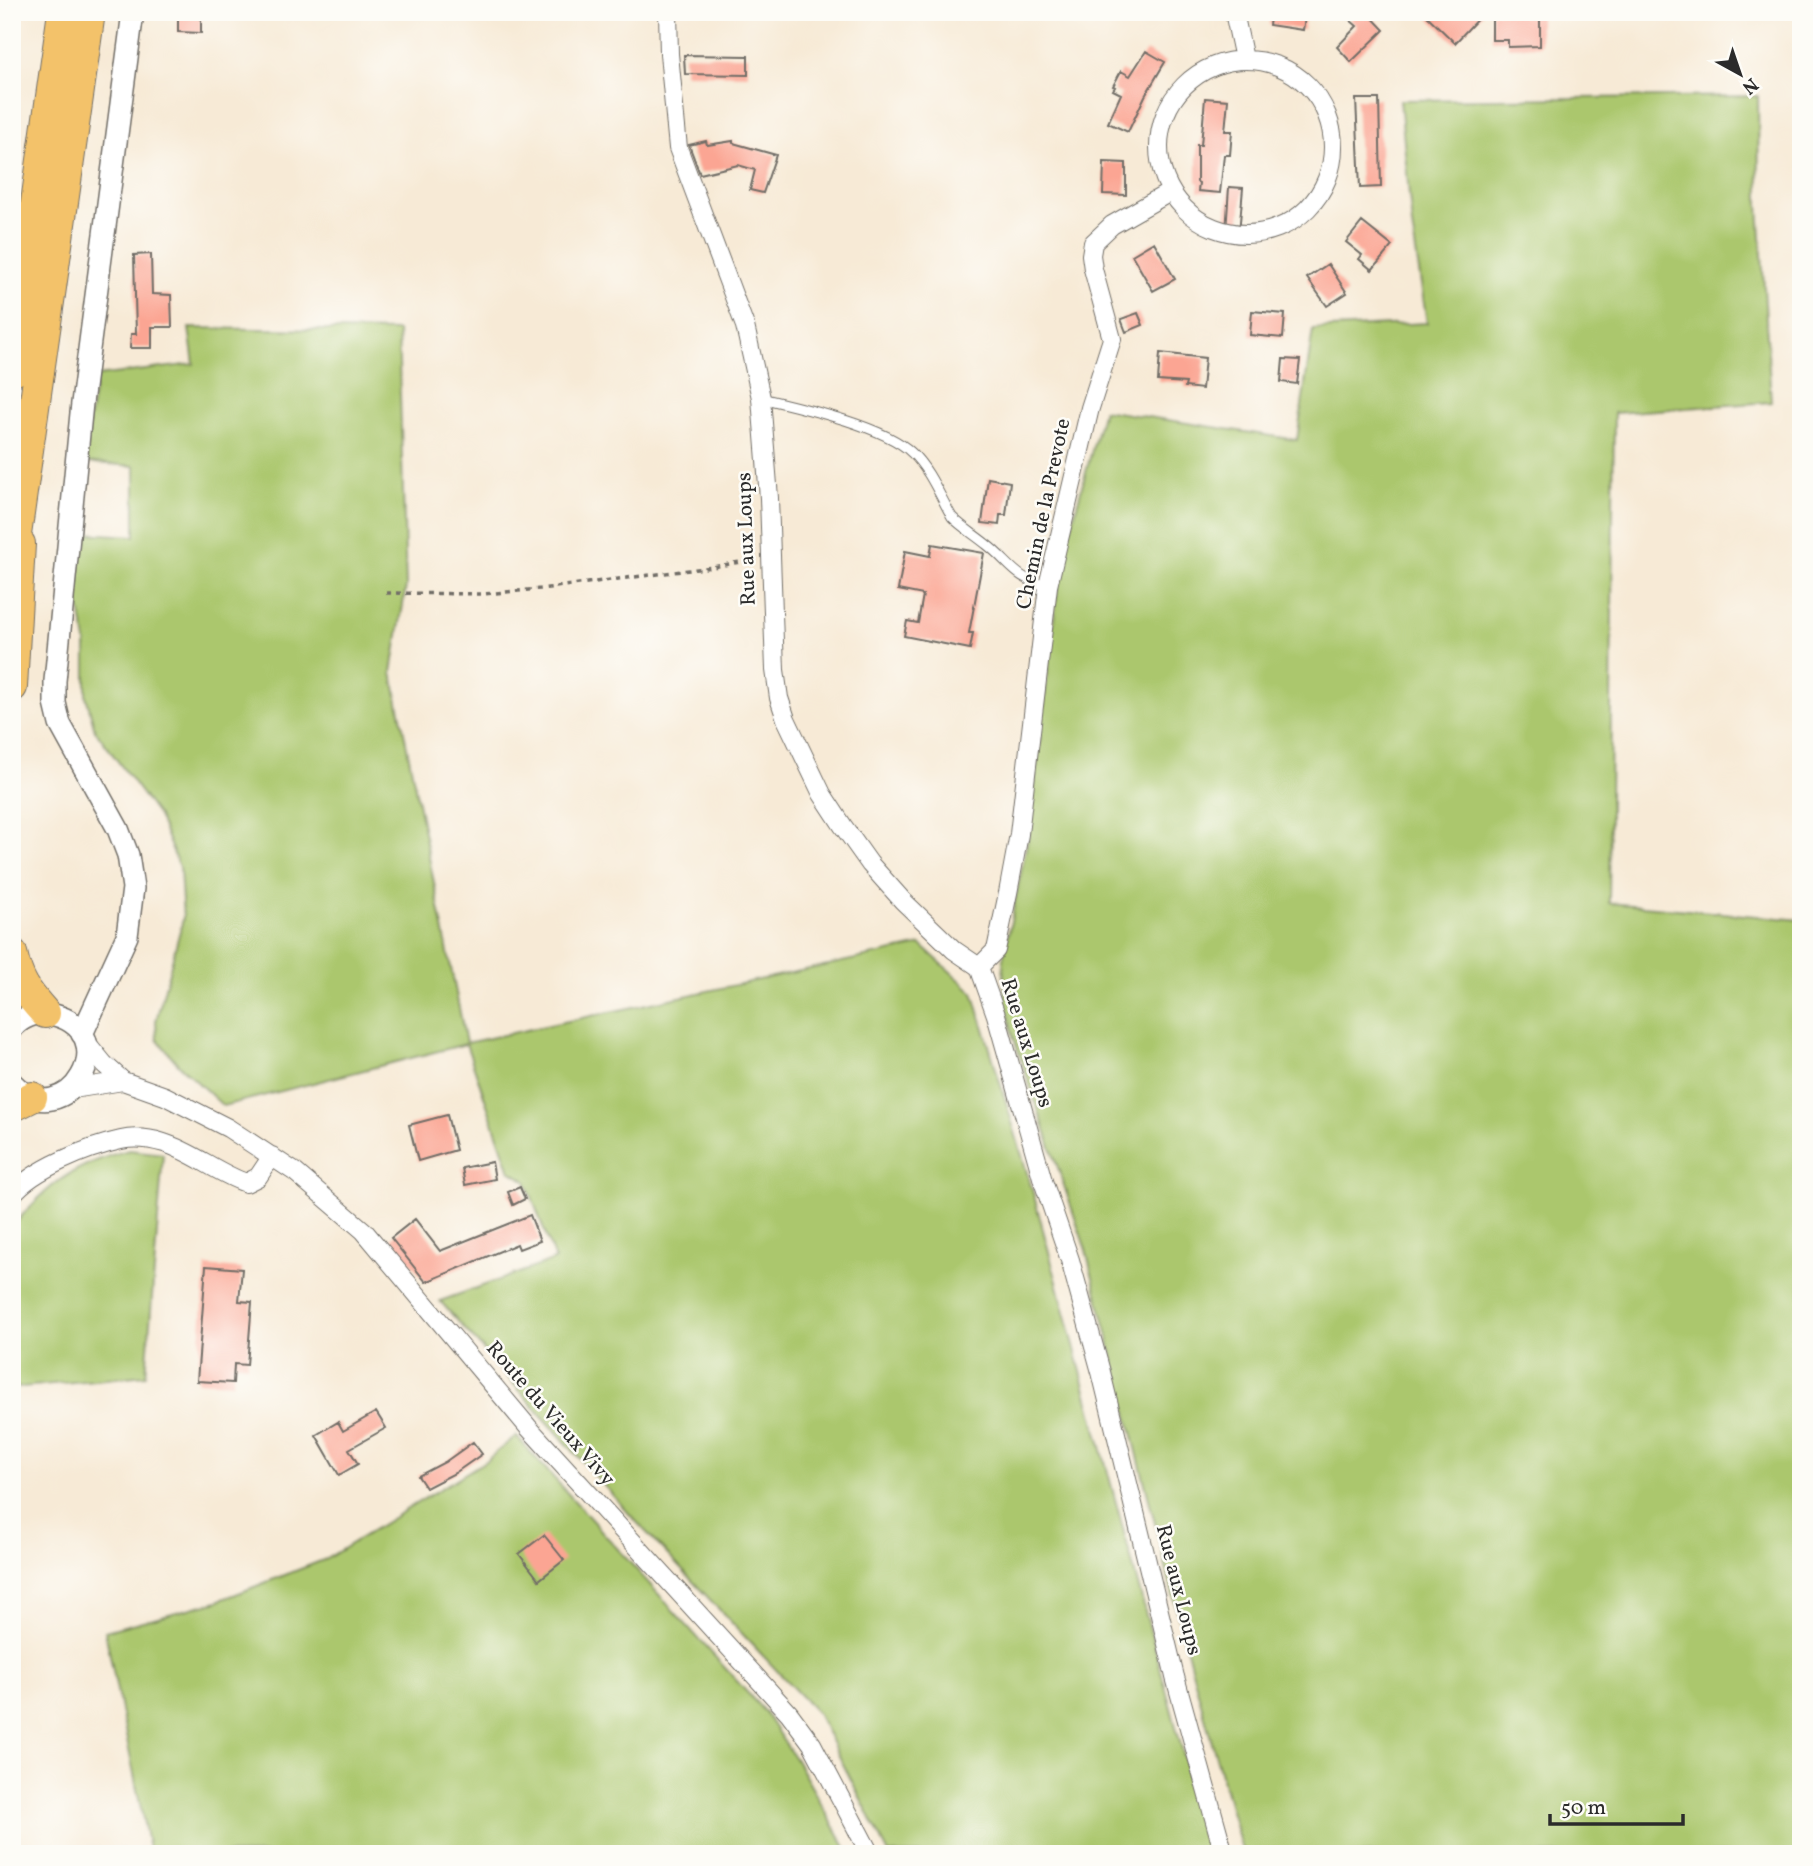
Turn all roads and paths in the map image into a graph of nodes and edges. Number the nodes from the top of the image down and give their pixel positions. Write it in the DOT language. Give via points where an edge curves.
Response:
graph roads {
  1 [pos="63,12"];
  2 [pos="90,12"];
  3 [pos="133,12"];
  4 [pos="668,12"];
  5 [pos="1234,12"];
  6 [pos="1244,59"];
  7 [pos="1170,192"];
  8 [pos="13,368"];
  9 [pos="761,398"];
  10 [pos="22,499"];
  11 [pos="771,556"];
  12 [pos="12,563"];
  13 [pos="1048,586"];
  14 [pos="386,593"];
  15 [pos="12,687"];
  16 [pos="12,953"];
  17 [pos="979,967"];
  18 [pos="103,989"];
  19 [pos="54,1015"];
  20 [pos="13,1026"];
  21 [pos="84,1038"];
  22 [pos="124,1081"];
  23 [pos="73,1089"];
  24 [pos="19,1096"];
  25 [pos="272,1156"];
  26 [pos="12,1195"];
  27 [pos="870,1854"];
  28 [pos="1224,1854"];
  1 -- 8 [label="highway"];
  2 -- 10 [label="highway"];
  3 -- 18 [label="street" via="82,403 55,681 60,724 118,829 130,866 133,888 127,936"];
  4 -- 9 [label="street, Rue aux Loups" via="678,148 745,326"];
  5 -- 6 [label="street"];
  6 -- 7 [label="street" via="1203,70 1167,108 1159,135 1160,160"];
  6 -- 7 [label="street" via="1286,69 1324,107 1333,139 1330,175 1322,192 1309,209 1281,228 1235,235 1215,230 1186,211"];
  7 -- 13 [label="street, Chemin de la Prevote" via="1112,225 1093,243 1093,269 1111,339"];
  9 -- 11 [label="street, Rue aux Loups"];
  9 -- 13 [label="lane" via="861,426 901,443 914,455 959,524 1023,578"];
  10 -- 12 [label="highway"];
  10 -- 15 [label="highway"];
  11 -- 14 [label="path" via="540,589 484,594"];
  11 -- 17 [label="street, Rue aux Loups" via="779,698 821,794 870,864 954,950"];
  13 -- 17 [label="street, Chemin de la Prevote" via="1017,846 996,950"];
  16 -- 19 [label="highway" via="26,991"];
  17 -- 28 [label="street, Rue aux Loups" via="1074,1272"];
  18 -- 19 [label="street"];
  18 -- 21 [label="street"];
  19 -- 20 [label="street" via="30,1016"];
  19 -- 21 [label="street" via="74,1023"];
  21 -- 22 [label="street, Route du Vieux Vivy"];
  21 -- 23 [label="street" via="87,1067"];
  22 -- 23 [label="street"];
  22 -- 25 [label="street, Route du Vieux Vivy" via="191,1109"];
  23 -- 24 [label="street" via="46,1099"];
  25 -- 26 [label="street" via="258,1177 246,1183 164,1143 122,1139 53,1164"];
  25 -- 27 [label="street, Route du Vieux Vivy" via="364,1231 528,1427 789,1713 812,1744"];
}
